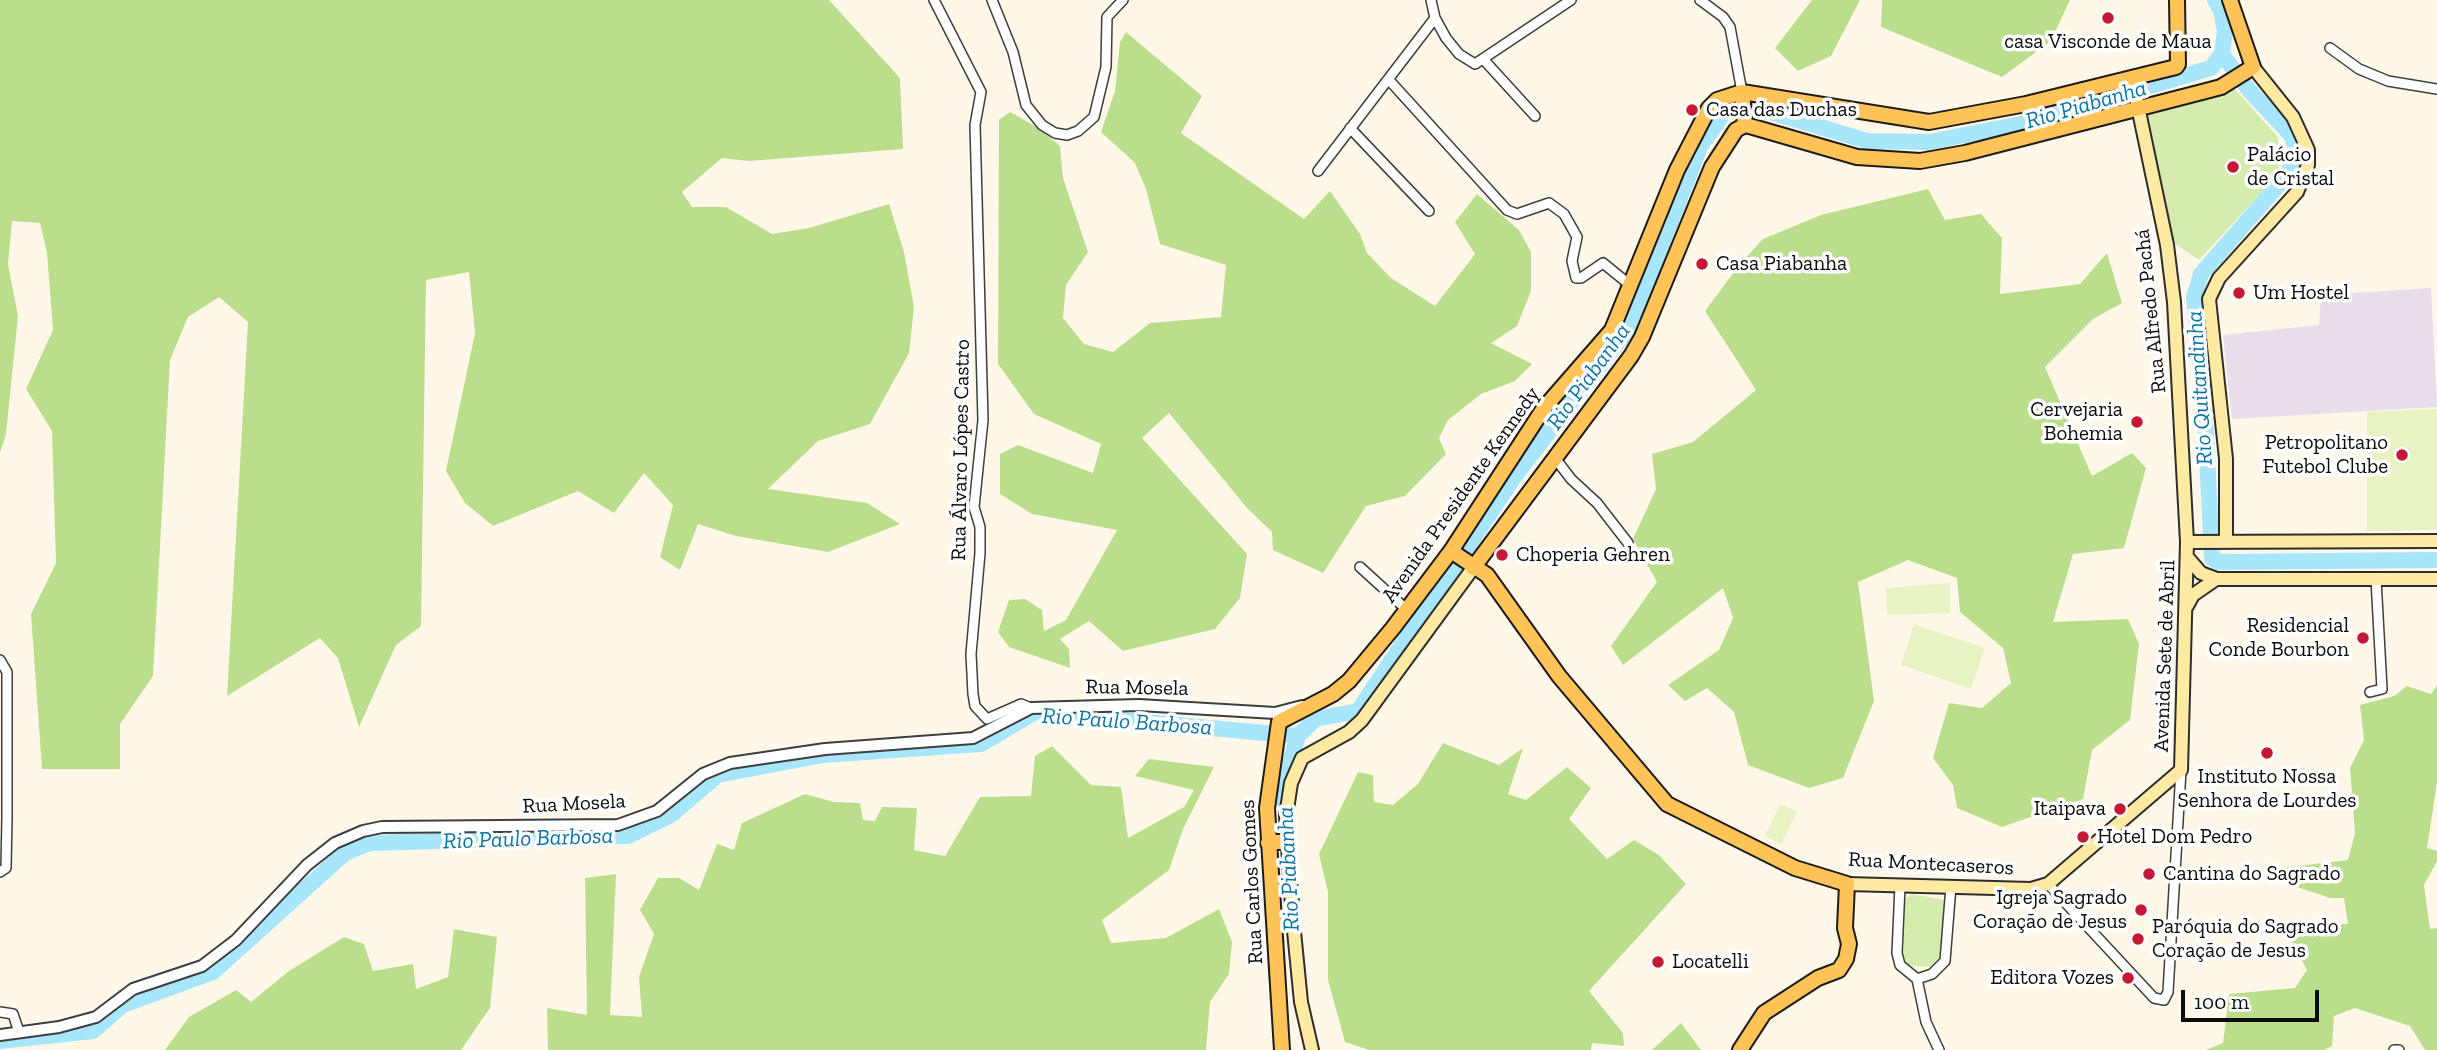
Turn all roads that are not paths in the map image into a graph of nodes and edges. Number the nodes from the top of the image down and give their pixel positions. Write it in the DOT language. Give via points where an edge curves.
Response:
graph roads {
  1 [pos="934,0"];
  2 [pos="992,0"];
  3 [pos="1123,0"];
  4 [pos="1431,0"];
  5 [pos="1570,0"];
  6 [pos="1700,0"];
  7 [pos="2177,0"];
  8 [pos="2230,0"];
  9 [pos="1435,18"];
  10 [pos="2330,48"];
  11 [pos="1484,60"];
  12 [pos="2250,69"];
  13 [pos="1389,80"];
  14 [pos="2132,80"];
  15 [pos="2437,89"];
  16 [pos="1742,92"];
  17 [pos="2138,105"];
  18 [pos="1535,116"];
  19 [pos="1745,125"];
  20 [pos="1350,128"];
  21 [pos="1318,170"];
  22 [pos="1429,211"];
  23 [pos="1630,285"];
  24 [pos="1555,458"];
  25 [pos="2225,541"];
  26 [pos="2437,541"];
  27 [pos="2192,542"];
  28 [pos="1628,543"];
  29 [pos="1451,551"];
  30 [pos="2187,557"];
  31 [pos="1360,566"];
  32 [pos="1473,568"];
  33 [pos="2217,579"];
  34 [pos="2376,579"];
  35 [pos="2437,579"];
  36 [pos="2186,606"];
  37 [pos="1406,609"];
  38 [pos="0,660"];
  39 [pos="2370,692"];
  40 [pos="1031,708"];
  41 [pos="1277,717"];
  42 [pos="2181,770"];
  43 [pos="1288,841"];
  44 [pos="1268,843"];
  45 [pos="0,872"];
  46 [pos="1847,884"];
  47 [pos="2049,884"];
  48 [pos="1900,886"];
  49 [pos="1951,886"];
  50 [pos="1917,979"];
  51 [pos="0,1012"];
  52 [pos="19,1032"];
  53 [pos="0,1035"];
  54 [pos="1282,1050"];
  55 [pos="1312,1050"];
  56 [pos="1740,1050"];
  57 [pos="1939,1050"];
  1 -- 40 [label="street, Rua Álvaro Lópes Castro" via="981,92 975,125 983,420 974,507 980,540 971,654 973,694 975,706 987,719 1021,704"];
  2 -- 3 [label="street" via="1013,52 1026,105 1042,125 1067,135 1094,117 1106,67 1107,17"];
  4 -- 9 [label="street"];
  5 -- 11 [label="street"];
  6 -- 16 [label="street" via="1730,27"];
  7 -- 14 [label="main road" via="2176,68"];
  8 -- 12 [label="main road"];
  9 -- 11 [label="street" via="1446,38 1469,62"];
  9 -- 13 [label="street"];
  10 -- 15 [label="street" via="2359,69 2388,81"];
  11 -- 18 [label="street"];
  12 -- 17 [label="main road" via="2221,87"];
  12 -- 25 [label="main road" via="2293,117 2308,149 2308,165 2297,192 2219,278 2208,299 2226,459"];
  13 -- 20 [label="street"];
  13 -- 23 [label="street" via="1507,210 1517,214 1549,203 1564,214 1577,237 1572,261 1576,278 1603,263"];
  14 -- 16 [label="main road" via="1929,122"];
  14 -- 17 [label="main road, Rua Alfredo Pachá"];
  16 -- 19 [label="main road"];
  16 -- 23 [label="main road, Avenida Presidente Kennedy" via="1717,100 1699,122"];
  17 -- 19 [label="main road" via="1920,161 1857,157"];
  17 -- 27 [label="main road, Rua Alfredo Pachá" via="2171,273"];
  19 -- 24 [label="main road" via="1726,140 1712,167 1642,337"];
  20 -- 21 [label="street"];
  20 -- 22 [label="street"];
  23 -- 29 [label="main road, Avenida Presidente Kennedy" via="1612,330 1544,408"];
  24 -- 28 [label="street"];
  24 -- 32 [label="main road"];
  25 -- 26 [label="main road"];
  25 -- 27 [label="main road"];
  27 -- 30 [label="main road, Avenida Sete de Abril"];
  29 -- 32 [label="main road, Rua Montecaseros"];
  29 -- 37 [label="main road, Avenida Presidente Kennedy"];
  30 -- 33 [label="main road" via="2201,573"];
  30 -- 36 [label="main road, Avenida Sete de Abril"];
  31 -- 37 [label="street"];
  32 -- 43 [label="main road" via="1362,720 1302,758 1291,783"];
  32 -- 46 [label="main road, Rua Montecaseros" via="1487,575 1559,676 1667,804 1795,869"];
  33 -- 34 [label="main road"];
  33 -- 36 [label="main road" via="2193,595"];
  34 -- 35 [label="main road"];
  34 -- 39 [label="street" via="2382,689"];
  36 -- 42 [label="main road, Avenida Sete de Abril"];
  37 -- 41 [label="main road, Avenida Presidente Kennedy" via="1349,681 1333,694"];
  38 -- 45 [label="street" via="7,672 7,817 6,867"];
  40 -- 41 [label="street, Rua Mosela" via="1139,705"];
  40 -- 52 [label="street, Rua Mosela" via="973,737 825,749 730,763 704,774 657,811 618,825 382,827 363,831 335,843 307,865 236,940 202,966 133,989 96,1017"];
  41 -- 44 [label="main road, Rua Carlos Gomes" via="1268,783"];
  42 -- 47 [label="main road"];
  42 -- 47 [label="street" via="2168,992 2161,1002"];
  43 -- 44 [label="main road"];
  43 -- 55 [label="main road" via="1301,1002"];
  44 -- 54 [label="main road, Rua Carlos Gomes"];
  46 -- 48 [label="main road, Rua Montecaseros"];
  46 -- 56 [label="main road" via="1849,944 1839,970 1818,978 1764,1013"];
  47 -- 49 [label="main road, Rua Montecaseros" via="2031,889"];
  48 -- 49 [label="main road, Rua Montecaseros"];
  48 -- 50 [label="street" via="1897,953 1900,965"];
  49 -- 50 [label="street" via="1945,961 1932,974"];
  50 -- 57 [label="street" via="1926,1022"];
  51 -- 52 [label="street" via="13,1014"];
  52 -- 53 [label="street, Rua Mosela"];
}
